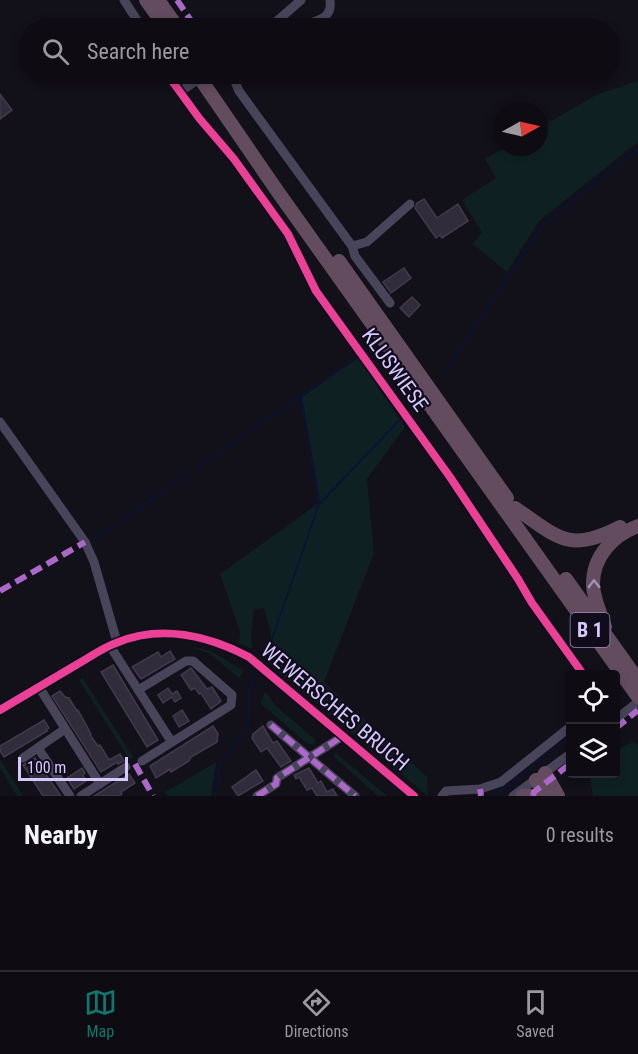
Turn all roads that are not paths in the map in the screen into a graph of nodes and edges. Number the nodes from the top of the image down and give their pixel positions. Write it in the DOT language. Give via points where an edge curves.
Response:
graph roads {
  1 [pos="124,0"];
  2 [pos="146,0"];
  3 [pos="158,0"];
  4 [pos="301,0"];
  5 [pos="330,0"];
  6 [pos="135,18"];
  7 [pos="159,18"];
  8 [pos="171,18"];
  9 [pos="280,18"];
  10 [pos="322,18"];
  11 [pos="175,84"];
  12 [pos="192,84"];
  13 [pos="204,84"];
  14 [pos="215,84"];
  15 [pos="236,84"];
  16 [pos="181,91"];
  17 [pos="410,204"];
  18 [pos="352,246"];
  19 [pos="390,303"];
  20 [pos="0,422"];
  21 [pos="515,508"];
  22 [pos="638,521"];
  23 [pos="638,526"];
  24 [pos="610,640"];
  25 [pos="114,644"];
  26 [pos="579,670"];
  27 [pos="638,680"];
  28 [pos="39,687"];
  29 [pos="138,690"];
  30 [pos="638,697"];
  31 [pos="638,702"];
  32 [pos="0,710"];
  33 [pos="620,716"];
  34 [pos="271,725"];
  35 [pos="65,729"];
  36 [pos="566,730"];
  37 [pos="343,736"];
  38 [pos="171,741"];
  39 [pos="38,748"];
  40 [pos="311,757"];
  41 [pos="566,757"];
  42 [pos="23,758"];
  43 [pos="142,761"];
  44 [pos="126,766"];
  45 [pos="540,776"];
  46 [pos="100,784"];
  47 [pos="70,796"];
  48 [pos="81,796"];
  49 [pos="257,796"];
  50 [pos="355,796"];
  51 [pos="414,796"];
  52 [pos="442,796"];
  53 [pos="513,796"];
  54 [pos="523,796"];
  55 [pos="534,796"];
  56 [pos="548,796"];
  57 [pos="558,796"];
  1 -- 6 [label="street"];
  2 -- 7 [label="highway"];
  3 -- 8 [label="highway"];
  4 -- 9 [label="street"];
  5 -- 10 [label="street" via="330,11"];
  11 -- 16 [label="street, KLUSWIESE"];
  12 -- 16 [label="street, bridge"];
  13 -- 30 [label="highway, B 1"];
  14 -- 21 [label="highway, B 1"];
  15 -- 18 [label="street, KLUSWIESE"];
  16 -- 26 [label="street, KLUSWIESE" via="288,234 316,291 450,477"];
  17 -- 18 [label="street" via="367,242"];
  18 -- 19 [label="street, KLUSWIESE" via="355,256"];
  20 -- 25 [label="street" via="84,542 94,562"];
  21 -- 22 [label="highway" via="567,540 598,538"];
  21 -- 24 [label="highway, B 1"];
  24 -- 23 [label="highway, one-way" via="594,592 593,576 612,540"];
  24 -- 27 [label="highway, B 1"];
  25 -- 28 [label="street, WEWERSCHES BRUCH"];
  25 -- 29 [label="street"];
  25 -- 37 [label="street, WEWERSCHES BRUCH" via="179,634 225,645 249,657"];
  28 -- 32 [label="street, WEWERSCHES BRUCH"];
  28 -- 35 [label="street"];
  29 -- 38 [label="street"];
  29 -- 38 [label="street" via="186,661 193,661 232,695 231,705"];
  31 -- 33 [label="street"];
  34 -- 40 [label="street"];
  35 -- 39 [label="street"];
  35 -- 46 [label="street"];
  36 -- 52 [label="street" via="501,782 480,789 447,791"];
  37 -- 40 [label="street"];
  37 -- 51 [label="street, WEWERSCHES BRUCH"];
  38 -- 43 [label="street"];
  39 -- 42 [label="street"];
  39 -- 47 [label="street"];
  40 -- 49 [label="street"];
  40 -- 50 [label="street"];
  41 -- 45 [label="street"];
  44 -- 46 [label="street"];
  45 -- 53 [label="street"];
  45 -- 56 [label="highway"];
  45 -- 57 [label="highway"];
  46 -- 48 [label="street"];
  54 -- 55 [label="highway"];
}
